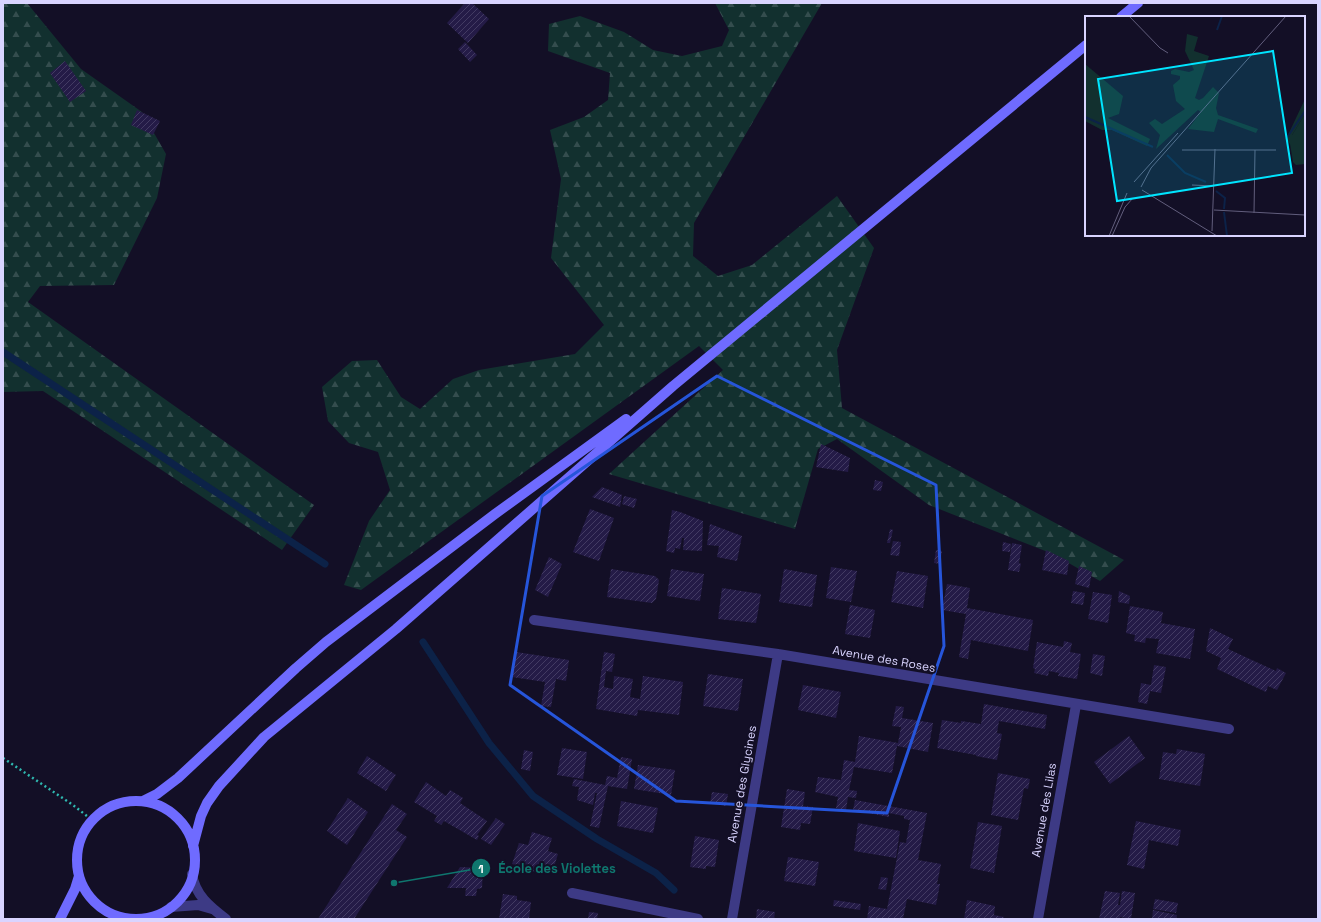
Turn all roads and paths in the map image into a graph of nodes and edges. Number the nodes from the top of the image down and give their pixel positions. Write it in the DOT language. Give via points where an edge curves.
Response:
graph roads {
  1 [pos="1138,3"];
  2 [pos="1122,16"];
  3 [pos="1085,47"];
  4 [pos="673,386"];
  5 [pos="534,620"];
  6 [pos="778,654"];
  7 [pos="1076,705"];
  8 [pos="1229,729"];
  9 [pos="3,758"];
  10 [pos="143,801"];
  11 [pos="92,820"];
  12 [pos="193,846"];
  13 [pos="192,874"];
  14 [pos="79,876"];
  15 [pos="572,893"];
  16 [pos="172,907"];
  17 [pos="212,909"];
  18 [pos="116,918"];
  19 [pos="60,919"];
  20 [pos="226,919"];
  21 [pos="698,919"];
  22 [pos="732,919"];
  23 [pos="1038,919"];
  1 -- 2 [label="main road"];
  3 -- 4 [label="main road"];
  4 -- 10 [label="main road" via="495,514 326,642 178,778"];
  4 -- 12 [label="main road" via="396,629 264,737 219,786 207,803"];
  5 -- 6 [label="street, Avenue des Roses"];
  6 -- 7 [label="street, Avenue des Roses"];
  6 -- 22 [label="street, Avenue des Glycines"];
  7 -- 8 [label="street, Avenue des Roses"];
  7 -- 23 [label="street, Avenue des Lilas"];
  9 -- 11 [label="path"];
  10 -- 11 [label="main road" via="115,804"];
  10 -- 12 [label="main road" via="170,812 180,821 188,832"];
  11 -- 14 [label="main road" via="81,837 76,856"];
  12 -- 13 [label="main road"];
  13 -- 16 [label="main road" via="188,886"];
  13 -- 17 [label="street" via="199,893"];
  14 -- 18 [label="main road" via="85,890 94,901"];
  14 -- 19 [label="main road"];
  15 -- 21 [label="street"];
  16 -- 17 [label="street" via="198,905"];
  16 -- 18 [label="main road" via="147,918"];
  17 -- 20 [label="street"];
}
